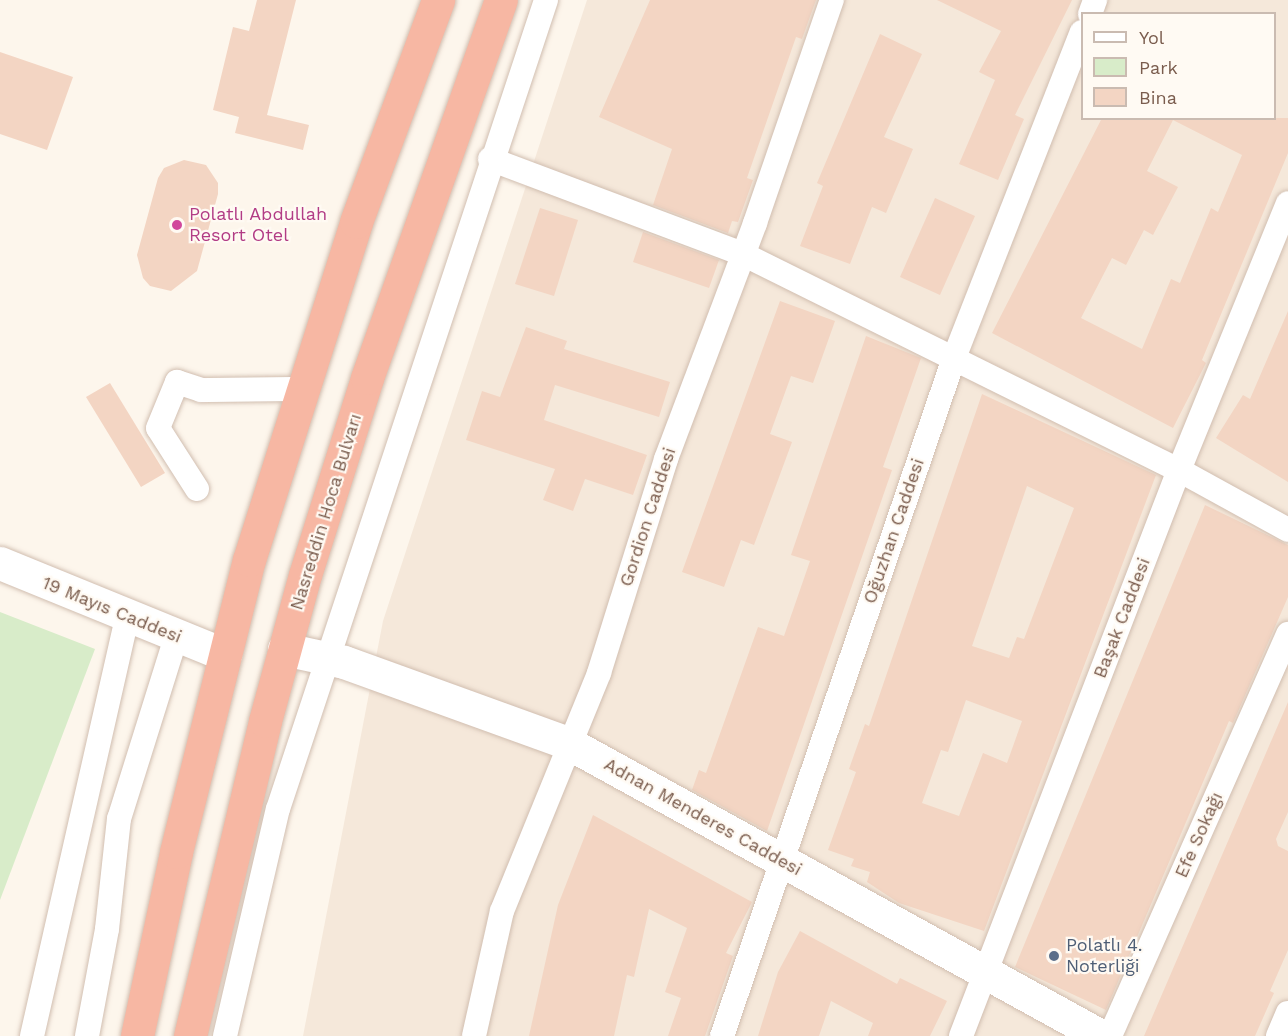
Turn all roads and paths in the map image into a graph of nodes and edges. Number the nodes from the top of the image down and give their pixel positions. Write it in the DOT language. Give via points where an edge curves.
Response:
graph roads {
  1 [pos="438,0"];
  2 [pos="501,0"];
  3 [pos="546,0"];
  4 [pos="832,0"];
  5 [pos="1081,37"];
  6 [pos="490,159"];
  7 [pos="1288,203"];
  8 [pos="743,254"];
  9 [pos="954,358"];
  10 [pos="301,389"];
  11 [pos="1179,470"];
  12 [pos="197,489"];
  13 [pos="1287,528"];
  14 [pos="0,563"];
  15 [pos="127,619"];
  16 [pos="1288,634"];
  17 [pos="176,637"];
  18 [pos="284,649"];
  19 [pos="225,655"];
  20 [pos="327,658"];
  21 [pos="570,744"];
  22 [pos="781,860"];
  23 [pos="985,972"];
  24 [pos="1288,1013"];
  25 [pos="32,1036"];
  26 [pos="87,1036"];
  27 [pos="137,1036"];
  28 [pos="190,1036"];
  29 [pos="225,1036"];
  30 [pos="474,1036"];
  31 [pos="722,1036"];
  32 [pos="961,1036"];
  33 [pos="1101,1036"];
  34 [pos="1110,1036"];
  35 [pos="1278,1036"];
  1 -- 10 [label="highway" via="367,190"];
  2 -- 18 [label="highway, Nasreddin Hoca Bulvarı" via="367,378"];
  3 -- 6 [label="street"];
  4 -- 8 [label="street, Gordion Caddesi"];
  5 -- 9 [label="street, Oğuzhan Caddesi"];
  6 -- 8 [label="street"];
  6 -- 20 [label="street"];
  7 -- 11 [label="street, Başak Caddesi"];
  8 -- 9 [label="street"];
  8 -- 21 [label="street, Gordion Caddesi" via="666,459 599,672"];
  9 -- 11 [label="street"];
  9 -- 22 [label="street, Oğuzhan Caddesi"];
  10 -- 12 [label="street" via="201,390 177,382 158,428"];
  10 -- 19 [label="highway"];
  11 -- 13 [label="street"];
  11 -- 23 [label="street, Başak Caddesi"];
  14 -- 15 [label="street, 19 Mayıs Caddesi"];
  15 -- 17 [label="street, 19 Mayıs Caddesi"];
  15 -- 25 [label="street"];
  16 -- 34 [label="street, Efe Sokağı"];
  17 -- 19 [label="street, 19 Mayıs Caddesi"];
  17 -- 26 [label="street" via="120,819 107,929"];
  18 -- 20 [label="street, Adnan Menderes Caddesi"];
  18 -- 28 [label="highway, Nasreddin Hoca Bulvarı"];
  19 -- 27 [label="highway" via="176,852"];
  20 -- 21 [label="street, Adnan Menderes Caddesi"];
  20 -- 29 [label="street" via="278,809"];
  21 -- 22 [label="street, Adnan Menderes Caddesi"];
  21 -- 30 [label="street, Gordion Caddesi" via="502,911"];
  22 -- 23 [label="street, Adnan Menderes Caddesi"];
  22 -- 31 [label="street, Oğuzhan Caddesi"];
  23 -- 32 [label="street, Başak Caddesi"];
  23 -- 33 [label="street, Adnan Menderes Caddesi"];
  24 -- 35 [label="street"];
}
